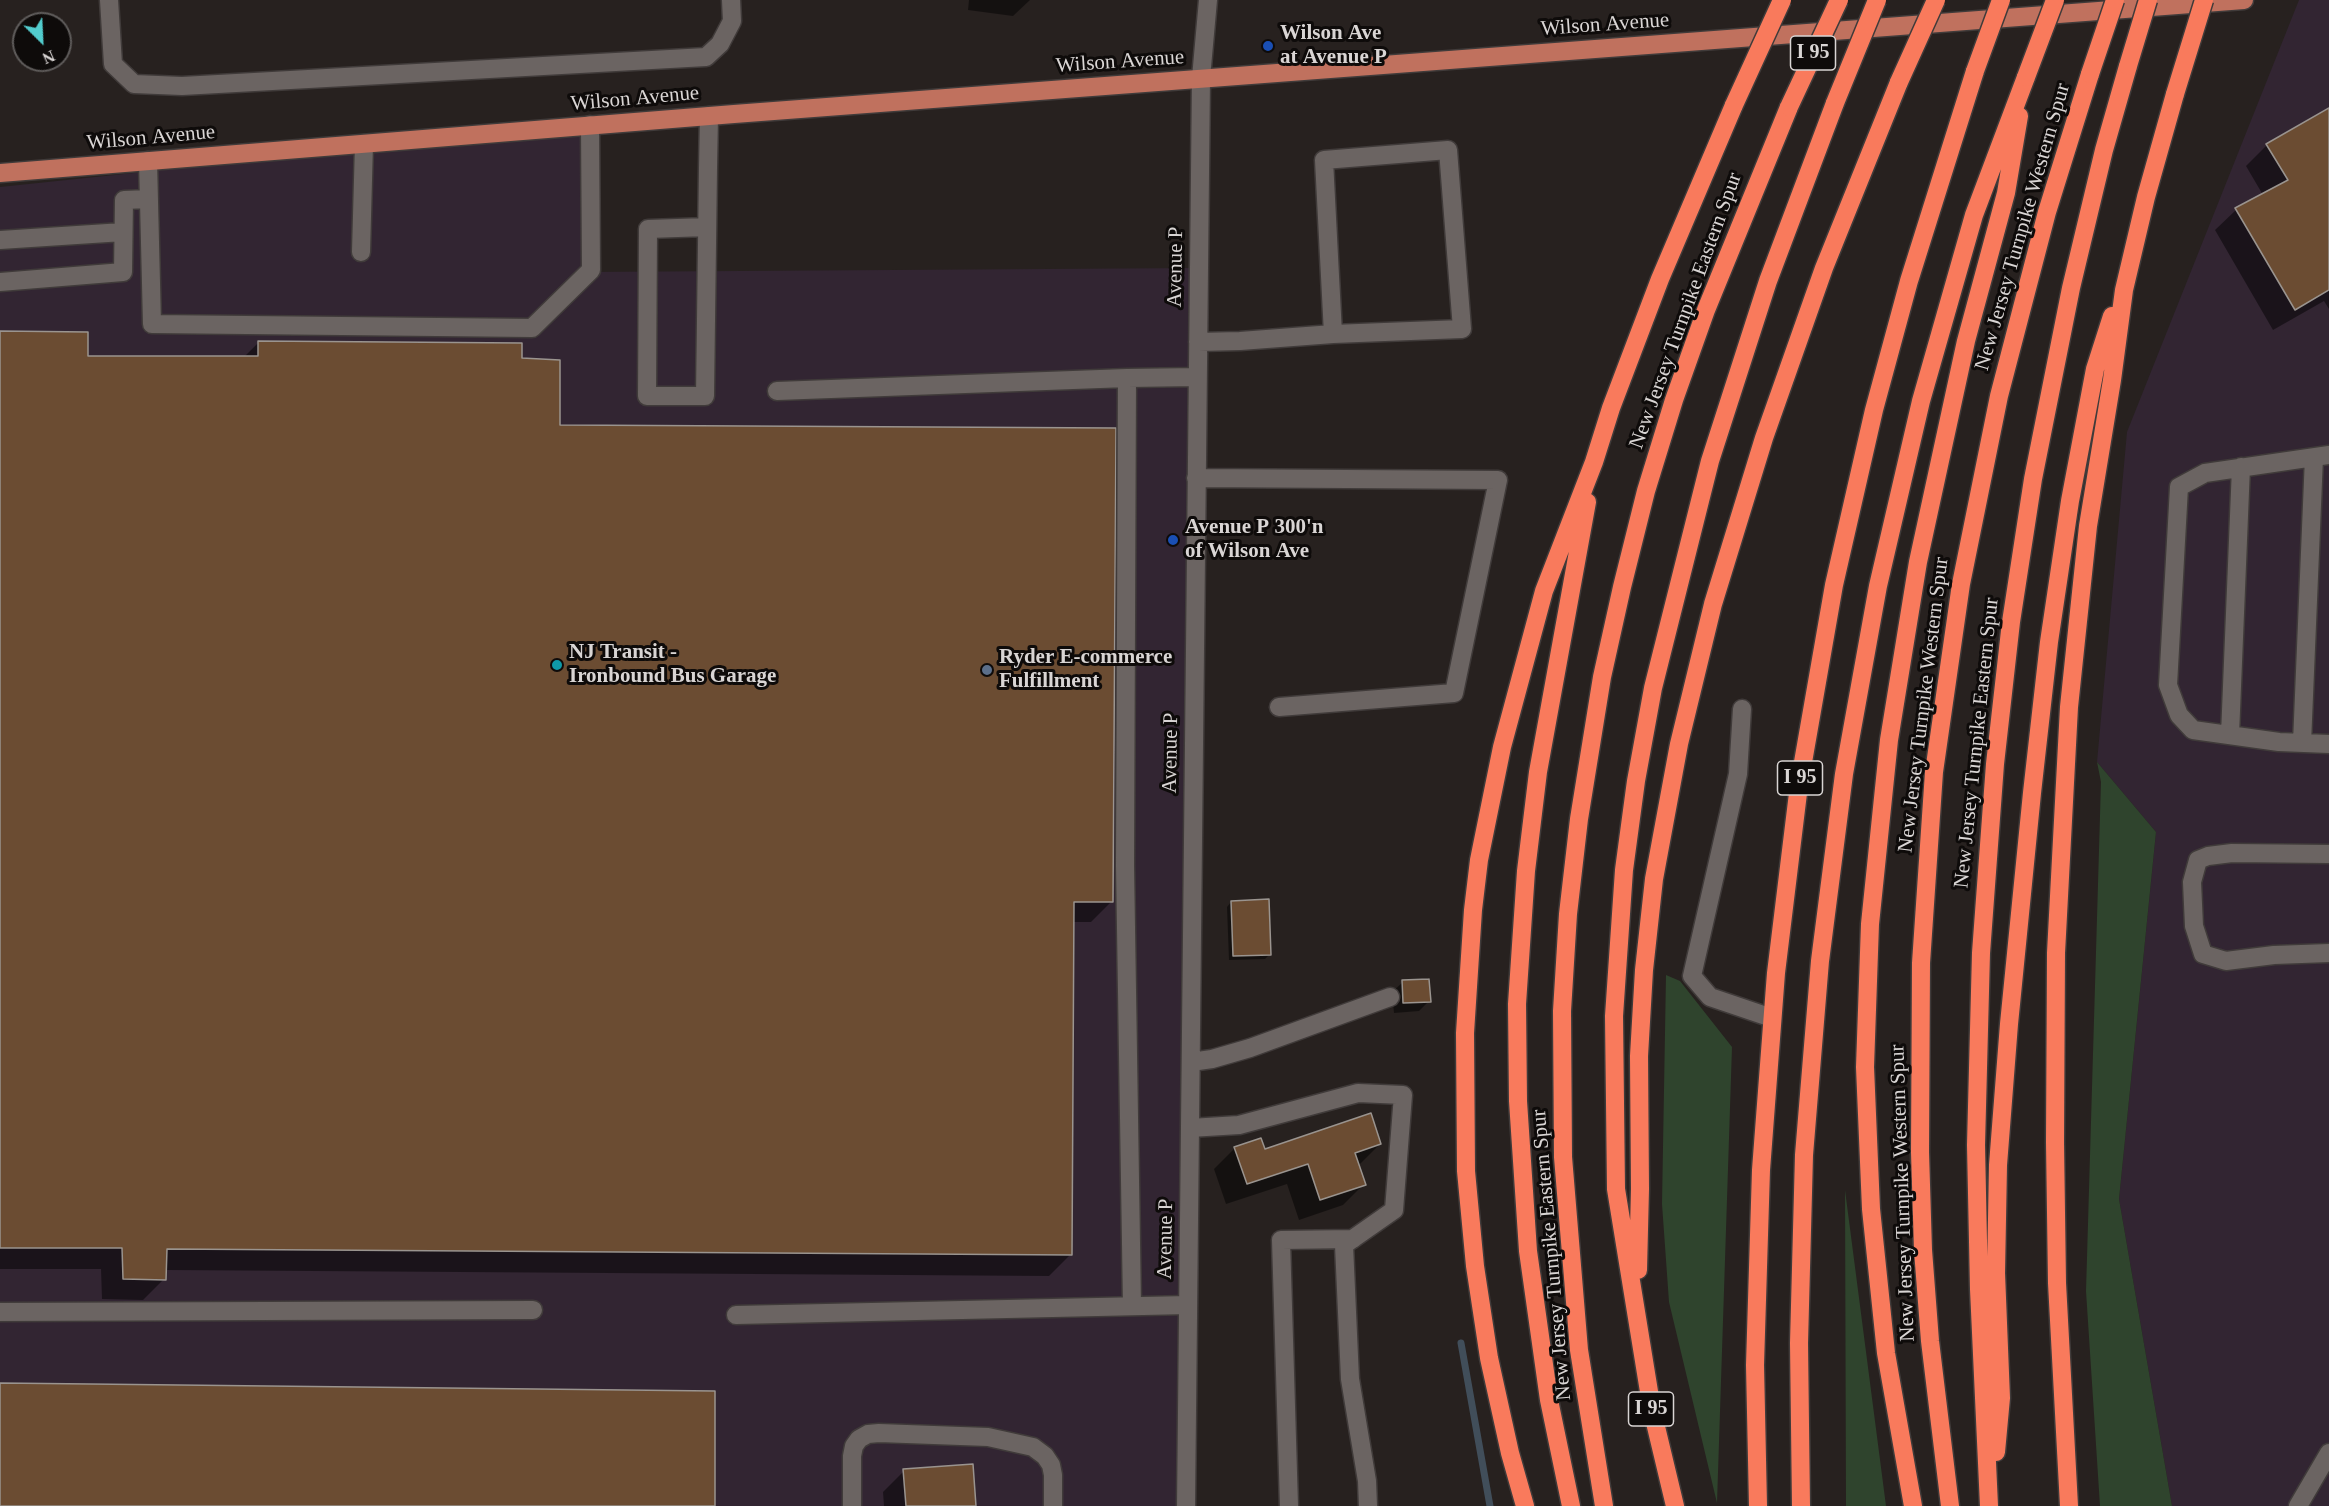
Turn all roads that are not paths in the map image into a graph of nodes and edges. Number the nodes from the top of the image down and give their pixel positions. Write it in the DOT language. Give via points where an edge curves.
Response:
graph roads {
  1 [pos="109,0"];
  2 [pos="731,0"];
  3 [pos="1208,0"];
  4 [pos="1782,0"];
  5 [pos="1839,0"];
  6 [pos="1877,0"];
  7 [pos="1936,0"];
  8 [pos="2001,0"];
  9 [pos="2055,0"];
  10 [pos="2115,0"];
  11 [pos="2148,0"];
  12 [pos="2244,0"];
  13 [pos="2204,1"];
  14 [pos="2026,77"];
  15 [pos="1201,78"];
  16 [pos="709,116"];
  17 [pos="590,125"];
  18 [pos="364,144"];
  19 [pos="148,161"];
  20 [pos="0,173"];
  21 [pos="149,200"];
  22 [pos="708,227"];
  23 [pos="123,232"];
  24 [pos="0,240"];
  25 [pos="361,252"];
  26 [pos="2131,260"];
  27 [pos="0,282"];
  28 [pos="1333,334"];
  29 [pos="1198,342"];
  30 [pos="1197,377"];
  31 [pos="1126,378"];
  32 [pos="777,391"];
  33 [pos="2321,456"];
  34 [pos="1594,462"];
  35 [pos="2241,467"];
  36 [pos="1196,478"];
  37 [pos="1280,707"];
  38 [pos="1742,709"];
  39 [pos="2230,735"];
  40 [pos="2302,743"];
  41 [pos="2329,744"];
  42 [pos="2329,854"];
  43 [pos="2329,953"];
  44 [pos="1390,997"];
  45 [pos="1772,1018"];
  46 [pos="1191,1062"];
  47 [pos="1190,1128"];
  48 [pos="1353,1239"];
  49 [pos="1188,1305"];
  50 [pos="1132,1306"];
  51 [pos="533,1310"];
  52 [pos="1637,1311"];
  53 [pos="0,1312"];
  54 [pos="736,1315"];
  55 [pos="1992,1372"];
  56 [pos="2329,1453"];
  57 [pos="852,1506"];
  58 [pos="1053,1506"];
  59 [pos="1186,1506"];
  60 [pos="1289,1506"];
  61 [pos="1368,1506"];
  62 [pos="1525,1506"];
  63 [pos="1571,1506"];
  64 [pos="1604,1506"];
  65 [pos="1675,1506"];
  66 [pos="1758,1506"];
  67 [pos="1801,1506"];
  68 [pos="1912,1506"];
  69 [pos="1950,1506"];
  70 [pos="1990,1506"];
  71 [pos="2069,1506"];
  72 [pos="2298,1506"];
  1 -- 2 [label="street" via="113,64 134,84 182,86 706,57 720,44 732,21"];
  3 -- 15 [label="street, Avenue P"];
  4 -- 34 [label="highway, bridge" via="1660,279"];
  5 -- 64 [label="highway, New Jersey Turnpike Eastern Spur / I 95, bridge" via="1789,107 1706,310 1659,447 1633,539 1593,724 1568,914 1561,1058 1566,1204 1578,1340"];
  6 -- 52 [label="highway, I 95, bridge" via="1768,281 1710,461 1662,647 1636,781 1619,919 1613,1062 1616,1189"];
  7 -- 52 [label="highway, I 95, bridge" via="1820,279 1764,438 1713,604 1679,744 1654,879 1644,970 1638,1068"];
  8 -- 45 [label="highway, I 95, bridge" via="1909,281 1844,540 1797,797"];
  9 -- 14 [label="highway, I 95, bridge"];
  10 -- 69 [label="highway, New Jersey Turnpike Western Spur, bridge" via="2040,234 1997,405 1961,584 1934,772 1921,963 1920,1152 1929,1329"];
  11 -- 55 [label="highway, New Jersey Turnpike Eastern Spur, bridge" via="2081,245 2042,429 2016,582 1999,716 1986,858 1977,1050 1977,1201"];
  12 -- 13 [label="main road, Wilson Avenue"];
  13 -- 15 [label="main road, Wilson Avenue"];
  13 -- 26 [label="highway, bridge"];
  14 -- 67 [label="highway, I 95" via="1974,215 1921,401 1880,577 1846,763 1825,914 1806,1125 1799,1297"];
  14 -- 68 [label="highway, New Jersey Turnpike Western Spur / I 95" via="2006,193 1966,341 1918,562 1889,740 1872,904 1865,1067 1871,1209 1886,1353"];
  15 -- 16 [label="main road, Wilson Avenue"];
  15 -- 29 [label="street, Avenue P"];
  16 -- 17 [label="main road, Wilson Avenue"];
  16 -- 22 [label="street"];
  17 -- 18 [label="main road, Wilson Avenue"];
  17 -- 21 [label="street" via="591,270 532,328 152,324"];
  18 -- 19 [label="main road, Wilson Avenue"];
  18 -- 25 [label="street"];
  19 -- 20 [label="main road, Wilson Avenue"];
  19 -- 21 [label="street"];
  21 -- 23 [label="street" via="124,200"];
  22 -- 22 [label="street" via="705,396 647,396 648,229"];
  23 -- 24 [label="street"];
  23 -- 27 [label="street" via="123,272"];
  26 -- 55 [label="highway" via="2095,369 2071,491 2049,642 2001,1115"];
  26 -- 71 [label="highway" via="2082,571 2060,858 2055,1191"];
  28 -- 28 [label="street" via="1462,329 1448,150 1324,160"];
  28 -- 29 [label="street"];
  29 -- 30 [label="street, Avenue P"];
  30 -- 31 [label="street"];
  30 -- 36 [label="street, Avenue P"];
  31 -- 32 [label="street"];
  31 -- 50 [label="street" via="1125,865"];
  33 -- 35 [label="street"];
  33 -- 40 [label="street"];
  34 -- 62 [label="highway" via="1544,591 1502,747 1473,910 1468,980 1464,1123 1470,1220 1489,1358"];
  34 -- 63 [label="highway" via="1538,772 1526,871 1517,1004 1518,1121 1528,1251 1549,1400"];
  35 -- 39 [label="street"];
  35 -- 39 [label="street" via="2205,474 2179,487 2168,685 2179,715 2193,730"];
  36 -- 37 [label="street" via="1498,480 1454,693"];
  36 -- 46 [label="street, Avenue P"];
  38 -- 45 [label="street" via="1738,774 1692,976 1710,997"];
  39 -- 40 [label="street"];
  40 -- 41 [label="street"];
  42 -- 43 [label="street" via="2208,856 2198,860 2192,882 2194,926 2203,954 2226,962"];
  44 -- 46 [label="street" via="1250,1048"];
  45 -- 66 [label="highway, I 95" via="1757,1268"];
  46 -- 47 [label="street, Avenue P"];
  47 -- 48 [label="street" via="1239,1125 1358,1093 1403,1095 1394,1210"];
  47 -- 49 [label="street, Avenue P"];
  48 -- 60 [label="street" via="1281,1240"];
  48 -- 61 [label="street" via="1344,1245 1350,1379"];
  49 -- 50 [label="street"];
  49 -- 59 [label="street, Avenue P"];
  50 -- 54 [label="street"];
  51 -- 53 [label="street"];
  52 -- 65 [label="highway, I 95" via="1652,1410"];
  55 -- 70 [label="highway" via="2001,1398"];
  56 -- 72 [label="street"];
  57 -- 58 [label="street" via="854,1446 868,1434 879,1433 988,1437 1033,1447 1051,1465"];
}
